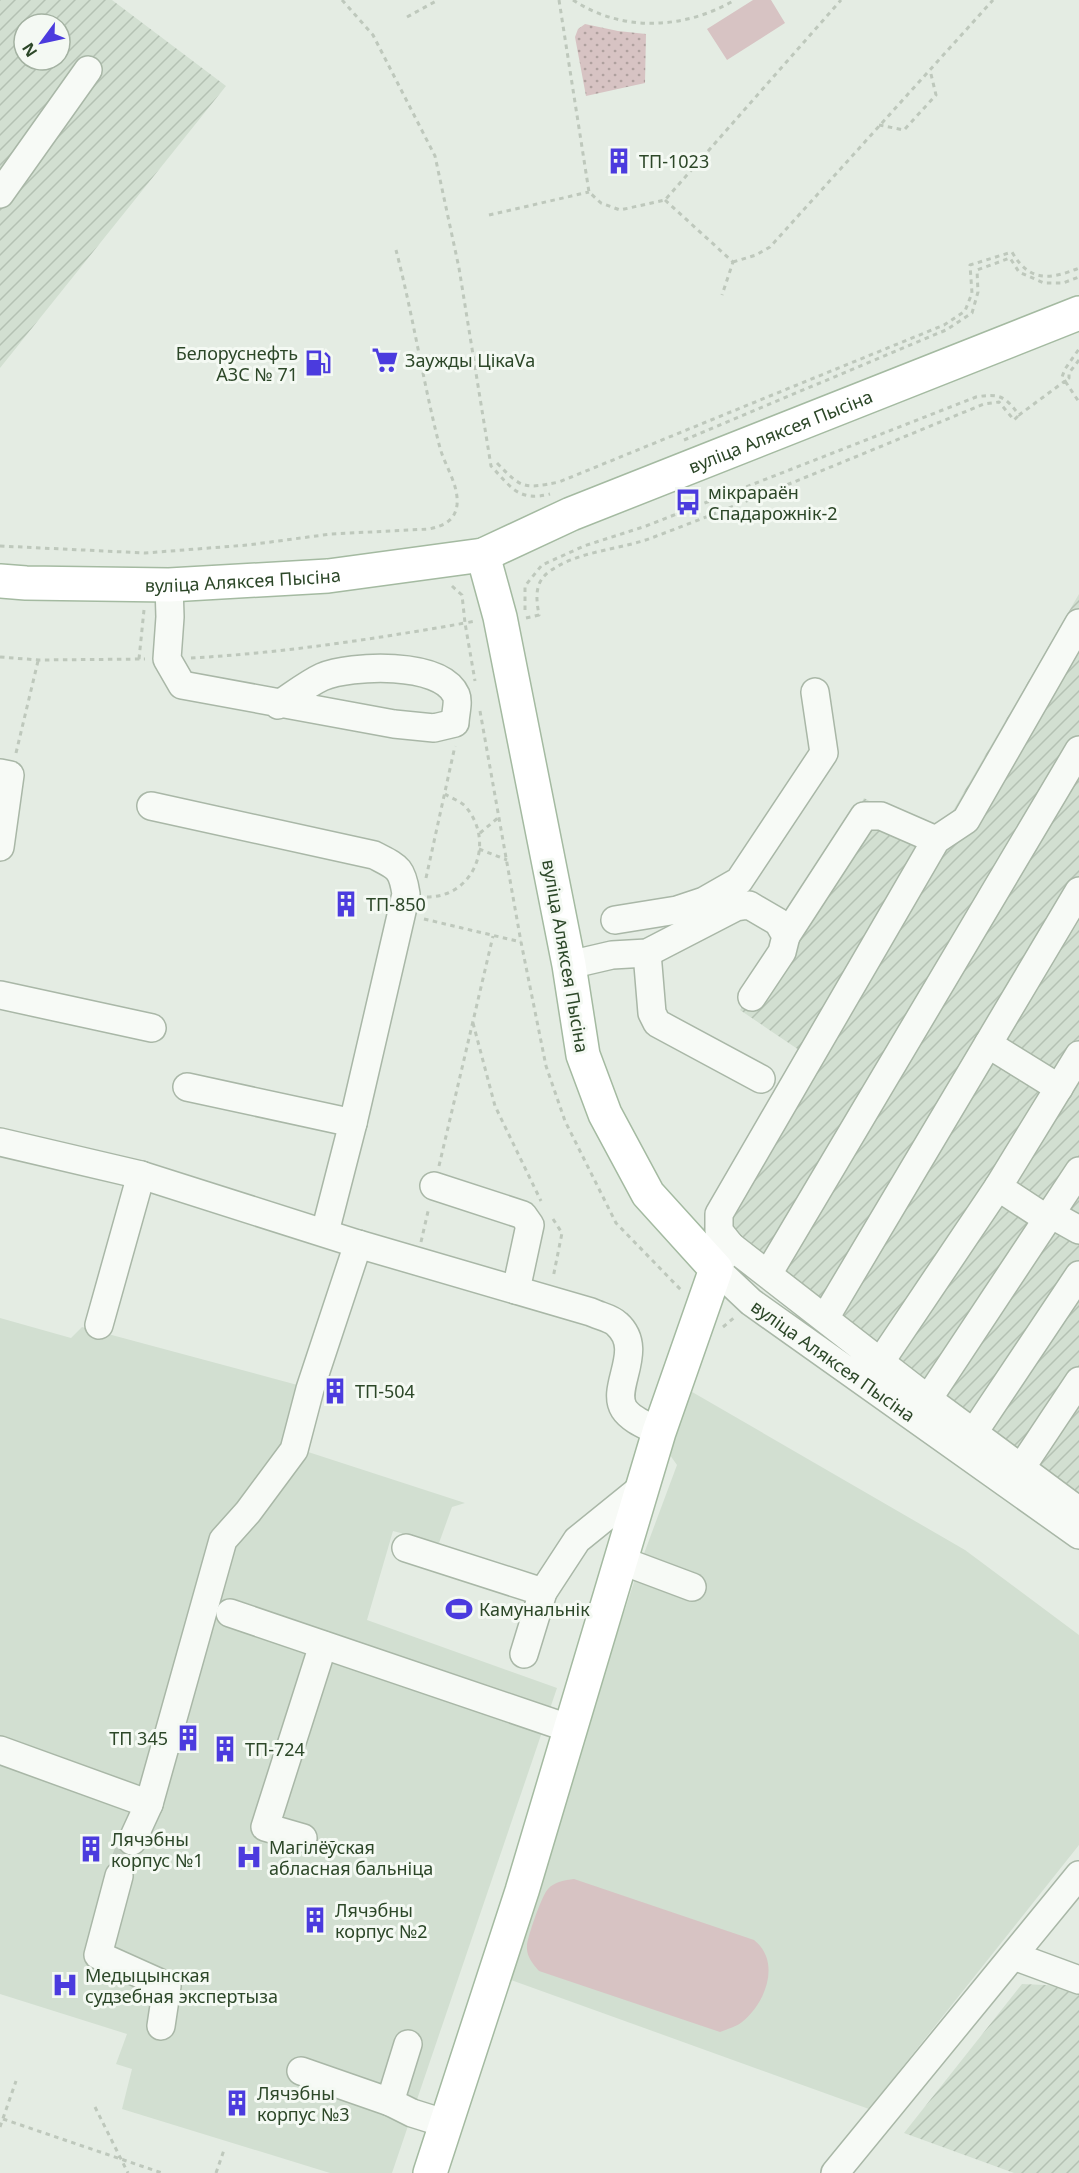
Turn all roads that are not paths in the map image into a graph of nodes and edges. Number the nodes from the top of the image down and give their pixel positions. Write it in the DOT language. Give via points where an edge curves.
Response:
graph roads {
  1 [pos="88,70"];
  2 [pos="0,194"];
  3 [pos="1079,313"];
  4 [pos="483,555"];
  5 [pos="0,581"];
  6 [pos="169,585"];
  7 [pos="1079,623"];
  8 [pos="815,692"];
  9 [pos="278,705"];
  10 [pos="1079,750"];
  11 [pos="5,774"];
  12 [pos="151,806"];
  13 [pos="936,840"];
  14 [pos="0,847"];
  15 [pos="1079,891"];
  16 [pos="615,920"];
  17 [pos="786,936"];
  18 [pos="647,953"];
  19 [pos="569,965"];
  20 [pos="0,995"];
  21 [pos="752,997"];
  22 [pos="152,1028"];
  23 [pos="988,1044"];
  24 [pos="1079,1055"];
  25 [pos="761,1079"];
  26 [pos="187,1087"];
  27 [pos="1059,1088"];
  28 [pos="353,1123"];
  29 [pos="0,1142"];
  30 [pos="1079,1171"];
  31 [pos="141,1175"];
  32 [pos="434,1186"];
  33 [pos="998,1187"];
  34 [pos="1050,1216"];
  35 [pos="1079,1230"];
  36 [pos="325,1232"];
  37 [pos="358,1244"];
  38 [pos="723,1258"];
  39 [pos="768,1275"];
  40 [pos="1079,1275"];
  41 [pos="516,1290"];
  42 [pos="825,1318"];
  43 [pos="99,1325"];
  44 [pos="880,1361"];
  45 [pos="1079,1382"];
  46 [pos="928,1399"];
  47 [pos="659,1432"];
  48 [pos="974,1432"];
  49 [pos="1021,1468"];
  50 [pos="645,1485"];
  51 [pos="1076,1501"];
  52 [pos="1079,1535"];
  53 [pos="406,1548"];
  54 [pos="620,1560"];
  55 [pos="692,1587"];
  56 [pos="543,1592"];
  57 [pos="230,1613"];
  58 [pos="323,1645"];
  59 [pos="524,1654"];
  60 [pos="571,1729"];
  61 [pos="0,1750"];
  62 [pos="149,1804"];
  63 [pos="303,1838"];
  64 [pos="132,1841"];
  65 [pos="1079,1875"];
  66 [pos="119,1876"];
  67 [pos="1014,1956"];
  68 [pos="1079,1980"];
  69 [pos="161,2026"];
  70 [pos="408,2044"];
  71 [pos="301,2072"];
  72 [pos="390,2102"];
  73 [pos="447,2124"];
  74 [pos="430,2173"];
  75 [pos="835,2173"];
  1 -- 2 [label="street"];
  3 -- 4 [label="main road, вуліца Аляксея Пысіна" via="572,514"];
  4 -- 6 [label="main road, вуліца Аляксея Пысіна" via="328,576"];
  4 -- 19 [label="main road, вуліца Аляксея Пысіна" via="500,617"];
  5 -- 6 [label="main road, вуліца Аляксея Пысіна"];
  6 -- 9 [label="street" via="167,659 182,685"];
  7 -- 13 [label="street" via="966,820"];
  8 -- 16 [label="street" via="824,753 739,881 704,901 677,910"];
  9 -- 9 [label="street" via="434,728 454,723 457,697 449,684 431,675 359,668 322,677"];
  10 -- 39 [label="street"];
  11 -- 14 [label="street"];
  12 -- 28 [label="street" via="374,855 393,864 403,875 412,905"];
  13 -- 17 [label="street" via="881,816 864,816"];
  13 -- 38 [label="street" via="719,1214"];
  15 -- 23 [label="street"];
  17 -- 18 [label="street" via="778,922 749,905 736,907"];
  17 -- 21 [label="street" via="782,952"];
  18 -- 19 [label="street" via="612,955"];
  18 -- 25 [label="street" via="652,1013 657,1023"];
  19 -- 38 [label="main road, вуліца Аляксея Пысіна" via="583,1054 605,1114 648,1194"];
  20 -- 22 [label="street"];
  23 -- 27 [label="street"];
  23 -- 42 [label="street"];
  24 -- 27 [label="street"];
  26 -- 28 [label="street"];
  27 -- 33 [label="street"];
  28 -- 36 [label="street"];
  29 -- 31 [label="street"];
  30 -- 34 [label="street"];
  31 -- 36 [label="street"];
  31 -- 43 [label="street"];
  32 -- 41 [label="street" via="523,1215 530,1225"];
  33 -- 34 [label="street" via="1044,1217"];
  33 -- 44 [label="street"];
  34 -- 35 [label="street"];
  34 -- 46 [label="street"];
  36 -- 37 [label="street"];
  37 -- 41 [label="street"];
  37 -- 62 [label="street" via="294,1450 223,1540"];
  38 -- 39 [label="street"];
  38 -- 47 [label="main road"];
  38 -- 52 [label="street, вуліца Аляксея Пысіна" via="751,1302"];
  39 -- 42 [label="street"];
  40 -- 48 [label="street"];
  41 -- 47 [label="street" via="616,1323 627,1336 628,1363 621,1402 638,1421"];
  42 -- 44 [label="street"];
  44 -- 46 [label="street"];
  45 -- 49 [label="street"];
  46 -- 48 [label="street"];
  47 -- 50 [label="main road"];
  48 -- 49 [label="street"];
  49 -- 51 [label="street"];
  50 -- 54 [label="main road"];
  50 -- 56 [label="street" via="576,1540"];
  53 -- 56 [label="street"];
  54 -- 55 [label="street"];
  54 -- 60 [label="main road"];
  56 -- 59 [label="street"];
  57 -- 58 [label="street"];
  58 -- 60 [label="street"];
  58 -- 63 [label="street" via="265,1827"];
  60 -- 73 [label="main road"];
  61 -- 62 [label="street"];
  62 -- 64 [label="street"];
  65 -- 67 [label="street"];
  66 -- 69 [label="street" via="98,1955 167,1986"];
  67 -- 68 [label="street"];
  67 -- 75 [label="street"];
  70 -- 72 [label="street"];
  71 -- 72 [label="street"];
  72 -- 73 [label="street"];
  73 -- 74 [label="main road"];
}
